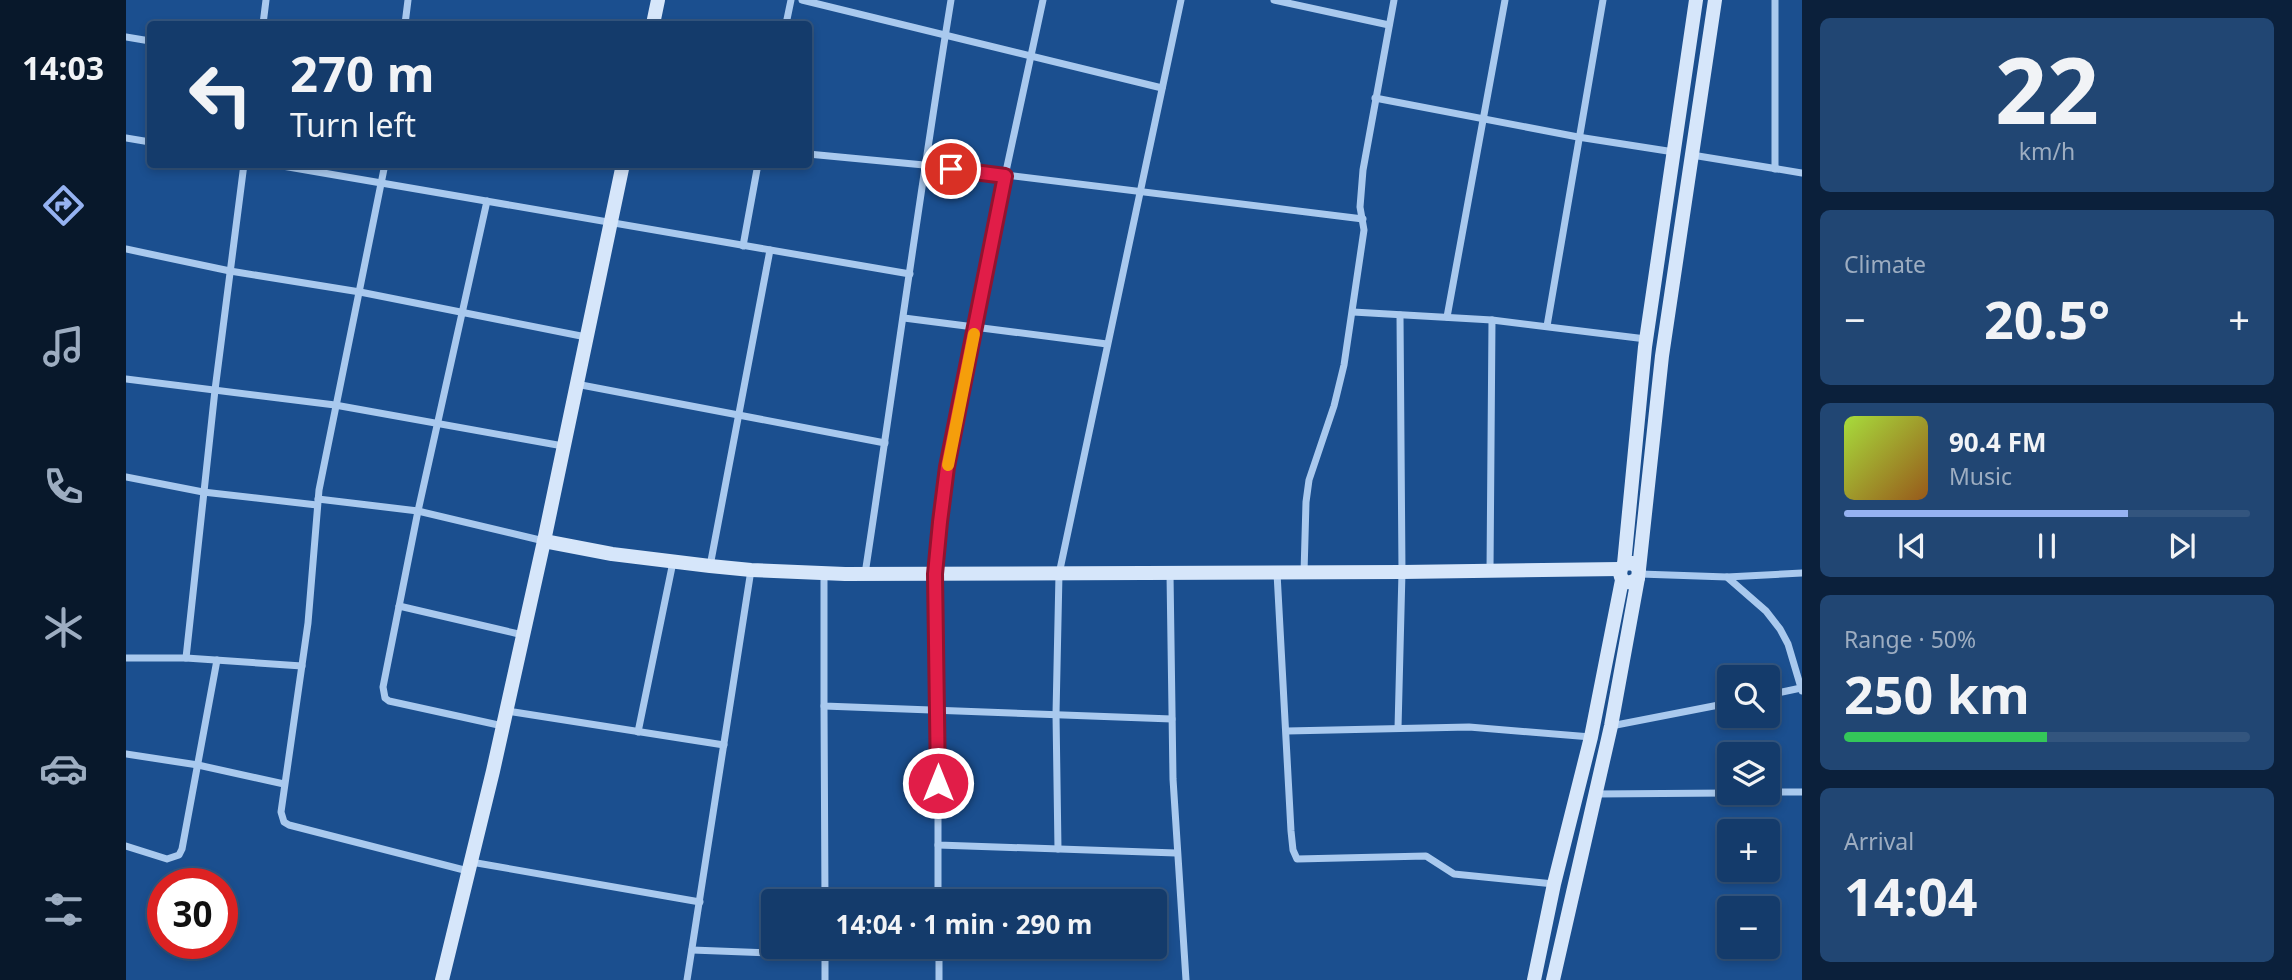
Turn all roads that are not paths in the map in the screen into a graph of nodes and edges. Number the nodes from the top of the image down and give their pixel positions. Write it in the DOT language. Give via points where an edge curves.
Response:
graph roads {
  1 [pos="266,0"];
  2 [pos="408,0"];
  3 [pos="658,0"];
  4 [pos="790,0"];
  5 [pos="802,0"];
  6 [pos="951,0"];
  7 [pos="1043,0"];
  8 [pos="1181,0"];
  9 [pos="1274,0"];
  10 [pos="1394,0"];
  11 [pos="1505,0"];
  12 [pos="1603,0"];
  13 [pos="1696,0"];
  14 [pos="1715,0"];
  15 [pos="1775,0"];
  16 [pos="263,21"];
  17 [pos="405,21"];
  18 [pos="654,21"];
  19 [pos="786,21"];
  20 [pos="1389,25"];
  21 [pos="945,36"];
  22 [pos="126,37"];
  23 [pos="147,40"];
  24 [pos="1031,57"];
  25 [pos="1162,88"];
  26 [pos="1376,98"];
  27 [pos="1485,119"];
  28 [pos="1578,137"];
  29 [pos="126,138"];
  30 [pos="147,142"];
  31 [pos="1674,152"];
  32 [pos="812,154"];
  33 [pos="1692,155"];
  34 [pos="924,165"];
  35 [pos="243,168"];
  36 [pos="294,168"];
  37 [pos="384,168"];
  38 [pos="622,168"];
  39 [pos="757,168"];
  40 [pos="1775,169"];
  41 [pos="1802,173"];
  42 [pos="1005,176"];
  43 [pos="382,183"];
  44 [pos="1139,191"];
  45 [pos="487,201"];
  46 [pos="1363,219"];
  47 [pos="610,223"];
  48 [pos="743,246"];
  49 [pos="126,249"];
  50 [pos="770,250"];
  51 [pos="230,271"];
  52 [pos="910,274"];
  53 [pos="360,292"];
  54 [pos="462,312"];
  55 [pos="1353,312"];
  56 [pos="1400,315"];
  57 [pos="1447,317"];
  58 [pos="904,318"];
  59 [pos="1492,320"];
  60 [pos="1547,326"];
  61 [pos="975,328"];
  62 [pos="586,337"];
  63 [pos="1646,339"];
  64 [pos="1107,344"];
  65 [pos="126,379"];
  66 [pos="576,384"];
  67 [pos="215,390"];
  68 [pos="335,405"];
  69 [pos="738,415"];
  70 [pos="437,423"];
  71 [pos="885,443"];
  72 [pos="563,446"];
  73 [pos="126,477"];
  74 [pos="203,492"];
  75 [pos="318,502"];
  76 [pos="418,511"];
  77 [pos="544,541"];
  78 [pos="673,562"];
  79 [pos="710,566"];
  80 [pos="751,570"];
  81 [pos="1622,571"];
  82 [pos="824,572"];
  83 [pos="1402,572"];
  84 [pos="1490,572"];
  85 [pos="1170,573"];
  86 [pos="1277,573"];
  87 [pos="1304,573"];
  88 [pos="1802,573"];
  89 [pos="865,574"];
  90 [pos="935,574"];
  91 [pos="1059,574"];
  92 [pos="1639,574"];
  93 [pos="1727,577"];
  94 [pos="398,606"];
  95 [pos="523,635"];
  96 [pos="187,657"];
  97 [pos="126,658"];
  98 [pos="217,660"];
  99 [pos="302,666"];
  100 [pos="1801,686"];
  101 [pos="1780,692"];
  102 [pos="1717,705"];
  103 [pos="824,706"];
  104 [pos="506,710"];
  105 [pos="938,711"];
  106 [pos="1056,714"];
  107 [pos="1172,719"];
  108 [pos="503,726"];
  109 [pos="1611,726"];
  110 [pos="1398,728"];
  111 [pos="1287,731"];
  112 [pos="638,732"];
  113 [pos="1591,737"];
  114 [pos="724,745"];
  115 [pos="126,754"];
  116 [pos="198,765"];
  117 [pos="284,784"];
  118 [pos="1780,792"];
  119 [pos="1802,792"];
  120 [pos="1717,793"];
  121 [pos="1596,794"];
  122 [pos="938,845"];
  123 [pos="126,846"];
  124 [pos="1058,849"];
  125 [pos="1176,852"];
  126 [pos="470,867"];
  127 [pos="1555,884"];
  128 [pos="825,889"];
  129 [pos="938,889"];
  130 [pos="700,902"];
  131 [pos="692,950"];
  132 [pos="761,951"];
  133 [pos="825,959"];
  134 [pos="939,959"];
  135 [pos="442,980"];
  136 [pos="687,980"];
  137 [pos="825,980"];
  138 [pos="939,980"];
  139 [pos="1186,980"];
  140 [pos="1534,980"];
  141 [pos="1553,980"];
  1 -- 16 [label="street"];
  2 -- 17 [label="street"];
  3 -- 18 [label="main road"];
  4 -- 19 [label="street"];
  5 -- 21 [label="street"];
  6 -- 21 [label="street"];
  7 -- 24 [label="street"];
  8 -- 25 [label="street"];
  9 -- 20 [label="street"];
  10 -- 20 [label="street"];
  11 -- 27 [label="street"];
  12 -- 28 [label="street"];
  13 -- 31 [label="main road"];
  14 -- 33 [label="main road"];
  15 -- 40 [label="street"];
  20 -- 26 [label="street"];
  21 -- 24 [label="street"];
  21 -- 34 [label="street"];
  22 -- 23 [label="street"];
  24 -- 25 [label="street"];
  24 -- 42 [label="street"];
  25 -- 44 [label="street"];
  26 -- 27 [label="street"];
  26 -- 46 [label="street" via="1363,170"];
  27 -- 28 [label="street"];
  27 -- 57 [label="street"];
  28 -- 31 [label="street"];
  28 -- 60 [label="street"];
  29 -- 30 [label="street"];
  31 -- 63 [label="main road"];
  32 -- 34 [label="street"];
  33 -- 40 [label="street"];
  33 -- 92 [label="main road" via="1662,356"];
  34 -- 42 [label="street"];
  34 -- 52 [label="street"];
  35 -- 51 [label="street"];
  36 -- 43 [label="street"];
  37 -- 43 [label="street"];
  38 -- 47 [label="main road"];
  39 -- 48 [label="street"];
  40 -- 41 [label="street"];
  42 -- 44 [label="street"];
  42 -- 61 [label="street"];
  43 -- 45 [label="street"];
  43 -- 53 [label="street"];
  44 -- 46 [label="street"];
  44 -- 64 [label="street"];
  45 -- 47 [label="street"];
  45 -- 54 [label="street"];
  46 -- 55 [label="street"];
  47 -- 48 [label="street"];
  47 -- 62 [label="main road"];
  48 -- 50 [label="street"];
  49 -- 51 [label="street"];
  50 -- 52 [label="street"];
  50 -- 69 [label="street"];
  51 -- 53 [label="street"];
  51 -- 67 [label="street"];
  52 -- 58 [label="street"];
  53 -- 54 [label="street"];
  53 -- 68 [label="street"];
  54 -- 62 [label="street"];
  54 -- 70 [label="street"];
  55 -- 56 [label="street"];
  55 -- 87 [label="street" via="1340,383 1309,480"];
  56 -- 57 [label="street"];
  56 -- 83 [label="street"];
  57 -- 59 [label="street"];
  58 -- 61 [label="street"];
  58 -- 71 [label="street"];
  59 -- 60 [label="street"];
  59 -- 84 [label="street"];
  60 -- 63 [label="street"];
  61 -- 64 [label="street"];
  61 -- 90 [label="street" via="947,467"];
  62 -- 66 [label="main road"];
  63 -- 81 [label="main road"];
  64 -- 91 [label="street"];
  65 -- 67 [label="street"];
  66 -- 69 [label="street"];
  66 -- 72 [label="main road"];
  67 -- 68 [label="street"];
  67 -- 74 [label="street"];
  68 -- 70 [label="street"];
  68 -- 75 [label="street"];
  69 -- 71 [label="street"];
  69 -- 79 [label="street"];
  70 -- 72 [label="street"];
  70 -- 76 [label="street"];
  71 -- 89 [label="street"];
  72 -- 77 [label="main road"];
  73 -- 74 [label="street"];
  74 -- 75 [label="street"];
  74 -- 96 [label="street"];
  75 -- 76 [label="street"];
  75 -- 99 [label="street"];
  76 -- 77 [label="street"];
  76 -- 94 [label="street"];
  77 -- 78 [label="main road"];
  77 -- 95 [label="main road"];
  78 -- 79 [label="main road"];
  78 -- 112 [label="street"];
  79 -- 80 [label="main road"];
  80 -- 82 [label="main road"];
  80 -- 114 [label="street"];
  81 -- 84 [label="main road"];
  81 -- 92 [label="main road" via="1633,563"];
  81 -- 113 [label="main road"];
  82 -- 89 [label="main road"];
  82 -- 103 [label="street"];
  83 -- 84 [label="main road"];
  83 -- 87 [label="main road"];
  83 -- 110 [label="street"];
  85 -- 86 [label="main road"];
  85 -- 91 [label="main road"];
  85 -- 107 [label="street"];
  86 -- 87 [label="main road"];
  86 -- 111 [label="street"];
  88 -- 93 [label="street"];
  89 -- 90 [label="main road"];
  90 -- 91 [label="main road"];
  90 -- 105 [label="street"];
  91 -- 106 [label="street"];
  92 -- 93 [label="street"];
  92 -- 109 [label="main road"];
  93 -- 100 [label="street" via="1780,629"];
  94 -- 95 [label="street"];
  94 -- 108 [label="street" via="383,680 385,698"];
  95 -- 104 [label="main road"];
  96 -- 97 [label="street"];
  96 -- 98 [label="street"];
  98 -- 99 [label="street"];
  98 -- 116 [label="street"];
  99 -- 117 [label="street"];
  100 -- 101 [label="street"];
  102 -- 109 [label="street"];
  103 -- 105 [label="street"];
  103 -- 128 [label="street"];
  104 -- 108 [label="main road"];
  104 -- 112 [label="street"];
  105 -- 106 [label="street"];
  105 -- 122 [label="street"];
  106 -- 107 [label="street"];
  106 -- 124 [label="street"];
  107 -- 125 [label="street"];
  108 -- 126 [label="main road"];
  109 -- 121 [label="main road"];
  110 -- 111 [label="street"];
  110 -- 113 [label="street" via="1496,729"];
  111 -- 127 [label="street" via="1291,831 1297,859 1426,856 1454,874"];
  112 -- 114 [label="street"];
  113 -- 127 [label="main road"];
  114 -- 130 [label="street"];
  115 -- 116 [label="street"];
  116 -- 117 [label="street"];
  116 -- 123 [label="street" via="179,855 167,859"];
  117 -- 126 [label="street" via="281,812 289,825"];
  118 -- 119 [label="street"];
  120 -- 121 [label="street"];
  121 -- 141 [label="main road"];
  122 -- 124 [label="street"];
  122 -- 129 [label="street"];
  124 -- 125 [label="street"];
  125 -- 139 [label="street"];
  126 -- 130 [label="street"];
  126 -- 135 [label="main road"];
  127 -- 140 [label="main road"];
  130 -- 131 [label="street"];
  131 -- 132 [label="street"];
  131 -- 136 [label="street"];
  133 -- 137 [label="street"];
  134 -- 138 [label="street"];
}
